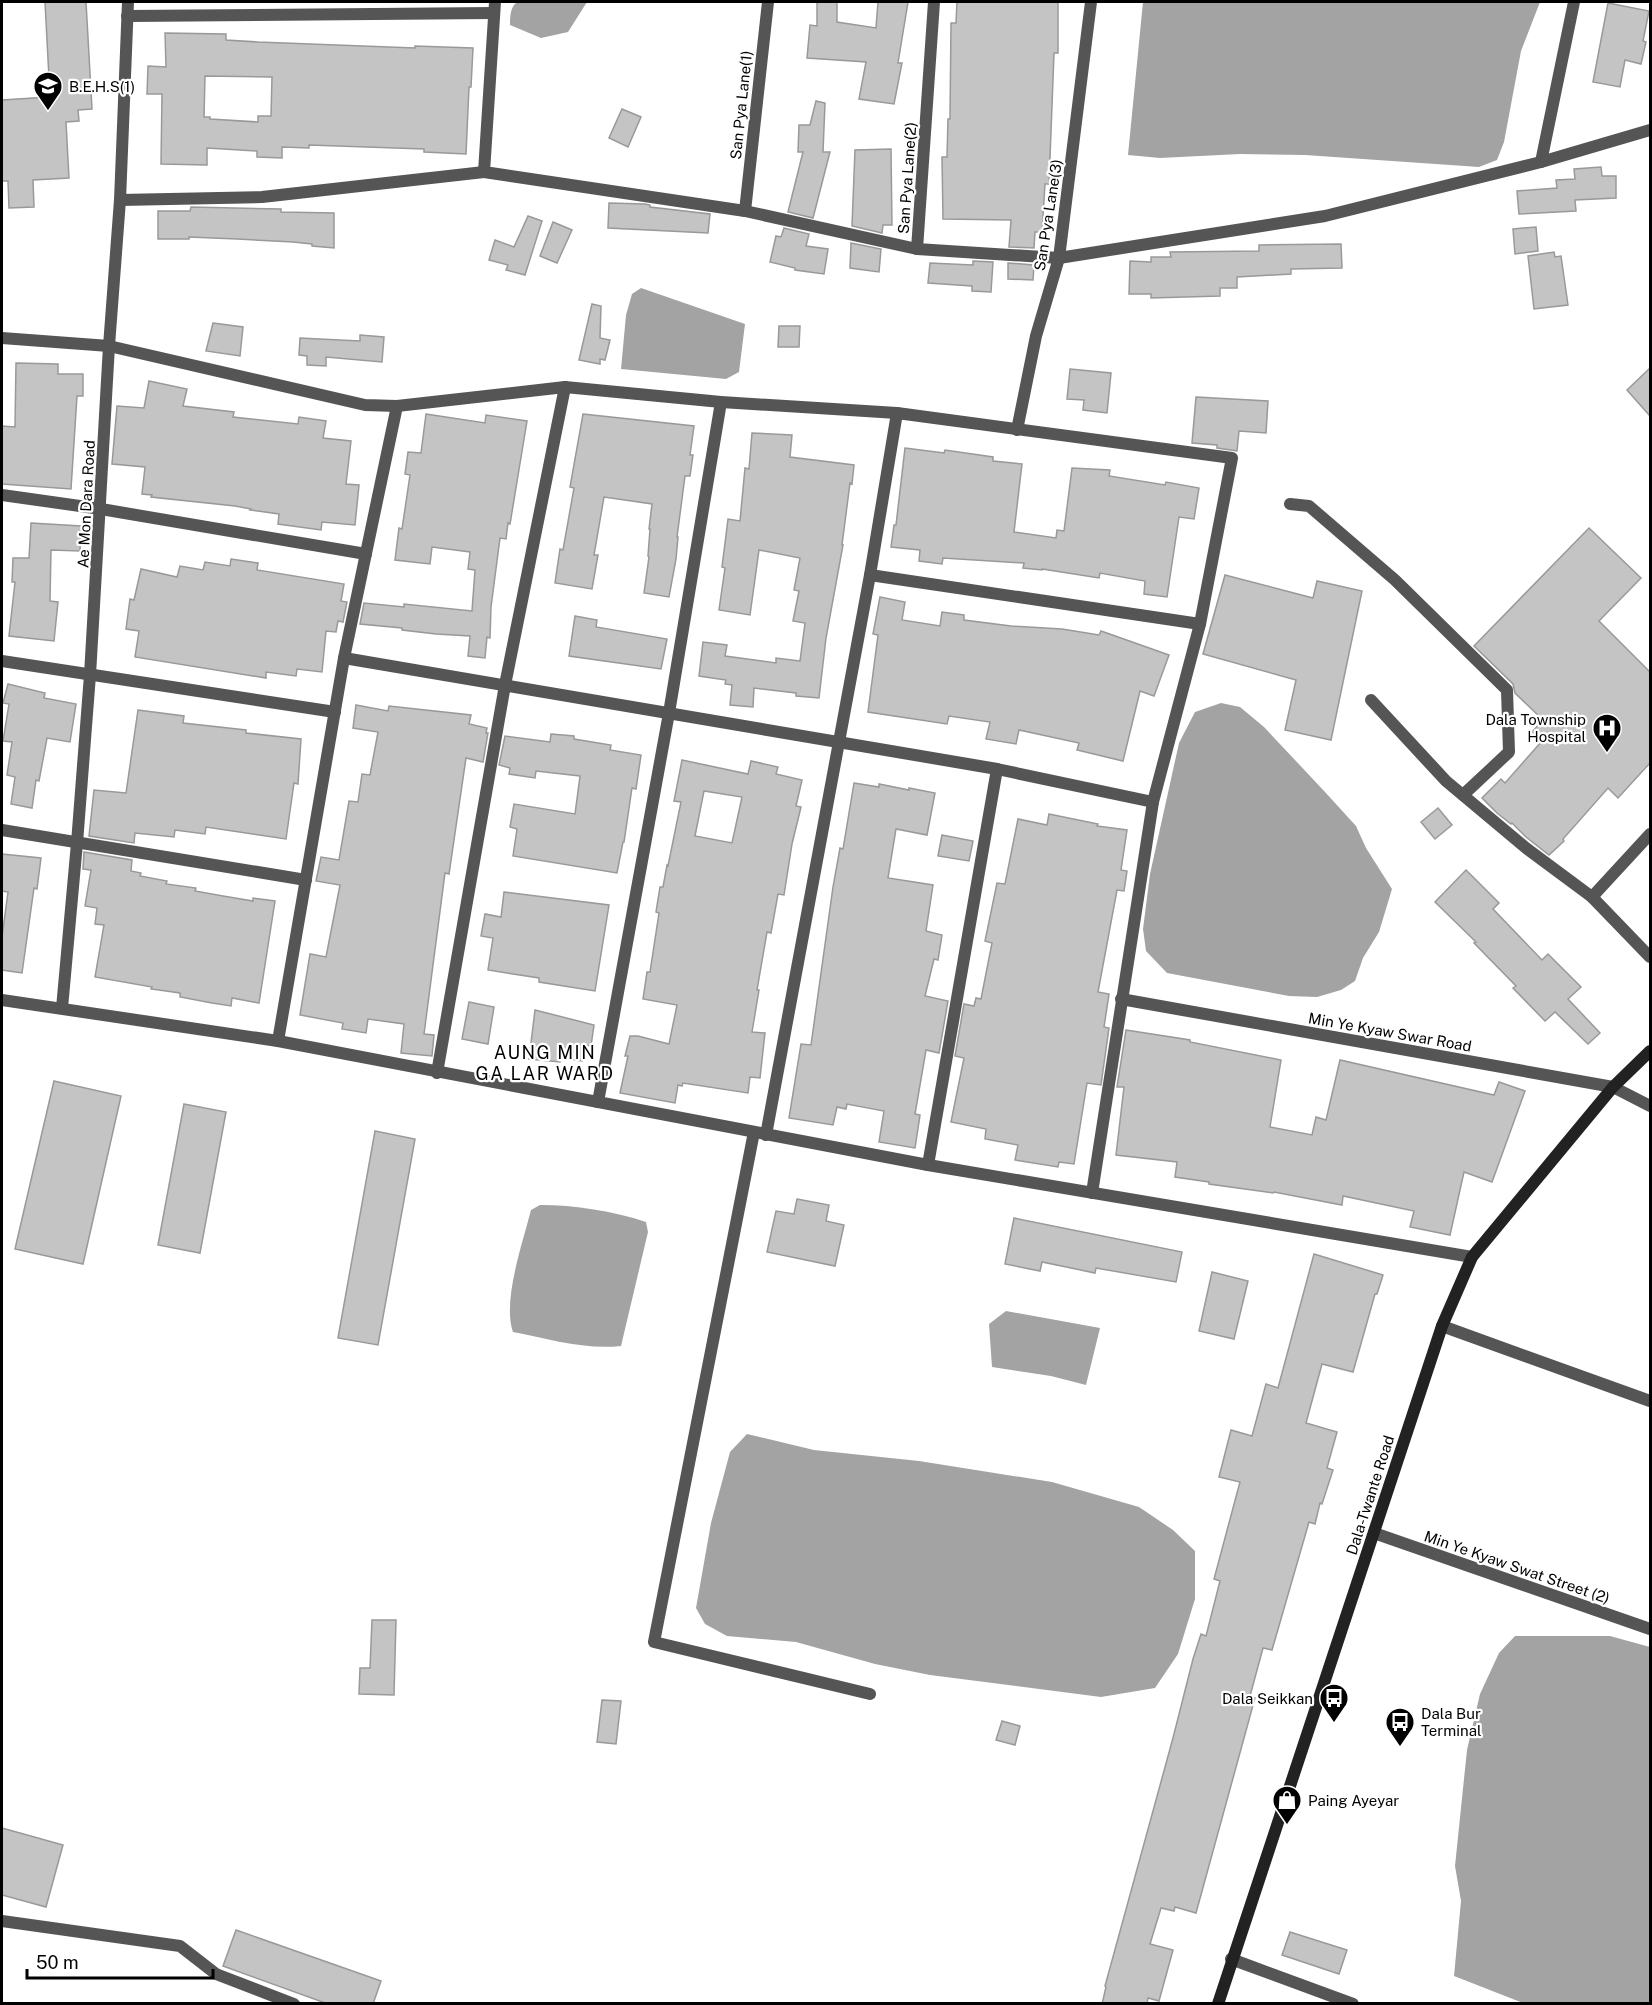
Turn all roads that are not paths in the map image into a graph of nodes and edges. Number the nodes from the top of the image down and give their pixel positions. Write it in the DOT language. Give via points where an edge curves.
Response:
graph roads {
  1 [pos="128,2"];
  2 [pos="768,2"];
  3 [pos="934,2"];
  4 [pos="1091,2"];
  5 [pos="1574,2"];
  6 [pos="494,7"];
  7 [pos="128,16"];
  8 [pos="1650,130"];
  9 [pos="1541,162"];
  10 [pos="484,172"];
  11 [pos="120,200"];
  12 [pos="745,211"];
  13 [pos="917,249"];
  14 [pos="1059,258"];
  15 [pos="2,339"];
  16 [pos="109,346"];
  17 [pos="565,387"];
  18 [pos="721,402"];
  19 [pos="397,405"];
  20 [pos="897,413"];
  21 [pos="1017,430"];
  22 [pos="2,495"];
  23 [pos="1290,504"];
  24 [pos="101,509"];
  25 [pos="366,554"];
  26 [pos="870,575"];
  27 [pos="1200,624"];
  28 [pos="344,658"];
  29 [pos="2,661"];
  30 [pos="90,675"];
  31 [pos="505,685"];
  32 [pos="1371,700"];
  33 [pos="334,712"];
  34 [pos="669,713"];
  35 [pos="839,742"];
  36 [pos="997,770"];
  37 [pos="1463,795"];
  38 [pos="1153,801"];
  39 [pos="2,830"];
  40 [pos="1650,834"];
  41 [pos="77,843"];
  42 [pos="306,880"];
  43 [pos="1592,897"];
  44 [pos="1650,957"];
  45 [pos="1121,999"];
  46 [pos="2,1000"];
  47 [pos="62,1008"];
  48 [pos="278,1041"];
  49 [pos="1650,1051"];
  50 [pos="437,1073"];
  51 [pos="1612,1088"];
  52 [pos="598,1102"];
  53 [pos="1650,1106"];
  54 [pos="760,1133"];
  55 [pos="928,1166"];
  56 [pos="1092,1193"];
  57 [pos="1472,1257"];
  58 [pos="1443,1326"];
  59 [pos="1650,1401"];
  60 [pos="1374,1533"];
  61 [pos="1650,1629"];
  62 [pos="870,1694"];
  63 [pos="2,1921"];
  64 [pos="1231,1959"];
  65 [pos="294,2004"];
  66 [pos="1218,2004"];
  67 [pos="1353,2004"];
  1 -- 7 [label="street, Ae Mon Dara Road"];
  2 -- 12 [label="street, San Pya Lane(1)"];
  3 -- 13 [label="street, San Pya Lane(2)"];
  4 -- 14 [label="street, San Pya Lane(3)"];
  5 -- 9 [label="street"];
  6 -- 7 [label="street"];
  6 -- 10 [label="street"];
  7 -- 11 [label="street, Ae Mon Dara Road"];
  8 -- 9 [label="street, San Pya Lane(2)"];
  9 -- 14 [label="street, San Pya Lane(2)" via="1325,216"];
  10 -- 11 [label="street" via="262,197"];
  10 -- 12 [label="street"];
  11 -- 16 [label="street, Ae Mon Dara Road"];
  12 -- 13 [label="street"];
  13 -- 14 [label="street, San Pya Lane(2)"];
  14 -- 21 [label="street, San Pya Lane(3)" via="1036,336"];
  15 -- 16 [label="street"];
  16 -- 19 [label="street" via="364,405"];
  16 -- 24 [label="street, Ae Mon Dara Road"];
  17 -- 18 [label="street"];
  17 -- 19 [label="street"];
  17 -- 31 [label="street"];
  18 -- 20 [label="street"];
  18 -- 34 [label="street"];
  19 -- 25 [label="street"];
  20 -- 21 [label="street"];
  20 -- 26 [label="street"];
  21 -- 27 [label="street" via="1232,459"];
  22 -- 24 [label="street"];
  23 -- 37 [label="street" via="1309,506 1395,580 1507,690 1509,752"];
  24 -- 25 [label="street"];
  24 -- 30 [label="street, Ae Mon Dara Road"];
  25 -- 28 [label="street"];
  26 -- 27 [label="street"];
  26 -- 35 [label="street"];
  27 -- 38 [label="street"];
  28 -- 31 [label="street"];
  28 -- 33 [label="street"];
  29 -- 30 [label="street"];
  30 -- 33 [label="street"];
  30 -- 41 [label="street, Ae Mon Dara Road"];
  31 -- 34 [label="street"];
  31 -- 50 [label="street"];
  32 -- 37 [label="street"];
  33 -- 42 [label="street"];
  34 -- 35 [label="street"];
  34 -- 52 [label="street"];
  35 -- 36 [label="street"];
  35 -- 54 [label="street"];
  36 -- 38 [label="street"];
  36 -- 55 [label="street"];
  37 -- 43 [label="street"];
  38 -- 45 [label="street"];
  39 -- 41 [label="street"];
  40 -- 43 [label="street"];
  41 -- 42 [label="street"];
  41 -- 47 [label="street, Ae Mon Dara Road"];
  42 -- 48 [label="street"];
  43 -- 44 [label="street"];
  45 -- 51 [label="street, Min Ye Kyaw Swar Road"];
  45 -- 56 [label="street"];
  46 -- 47 [label="street"];
  47 -- 48 [label="street"];
  48 -- 50 [label="street"];
  49 -- 51 [label="main road, Dala-Twante Road"];
  50 -- 52 [label="street"];
  51 -- 53 [label="street, Min Ye Kyaw Swar Road"];
  51 -- 57 [label="main road, Dala-Twante Road"];
  52 -- 54 [label="street"];
  54 -- 55 [label="street"];
  54 -- 62 [label="street" via="654,1642"];
  55 -- 56 [label="street"];
  56 -- 57 [label="street"];
  57 -- 58 [label="main road, Dala-Twante Road"];
  58 -- 59 [label="street"];
  58 -- 60 [label="main road, Dala-Twante Road"];
  60 -- 61 [label="street, Min Ye Kyaw Swat Street (2)"];
  60 -- 64 [label="main road, Dala-Twante Road"];
  63 -- 65 [label="street" via="180,1946 216,1974"];
  64 -- 66 [label="main road, Dala-Twante Road"];
  64 -- 67 [label="street"];
}
